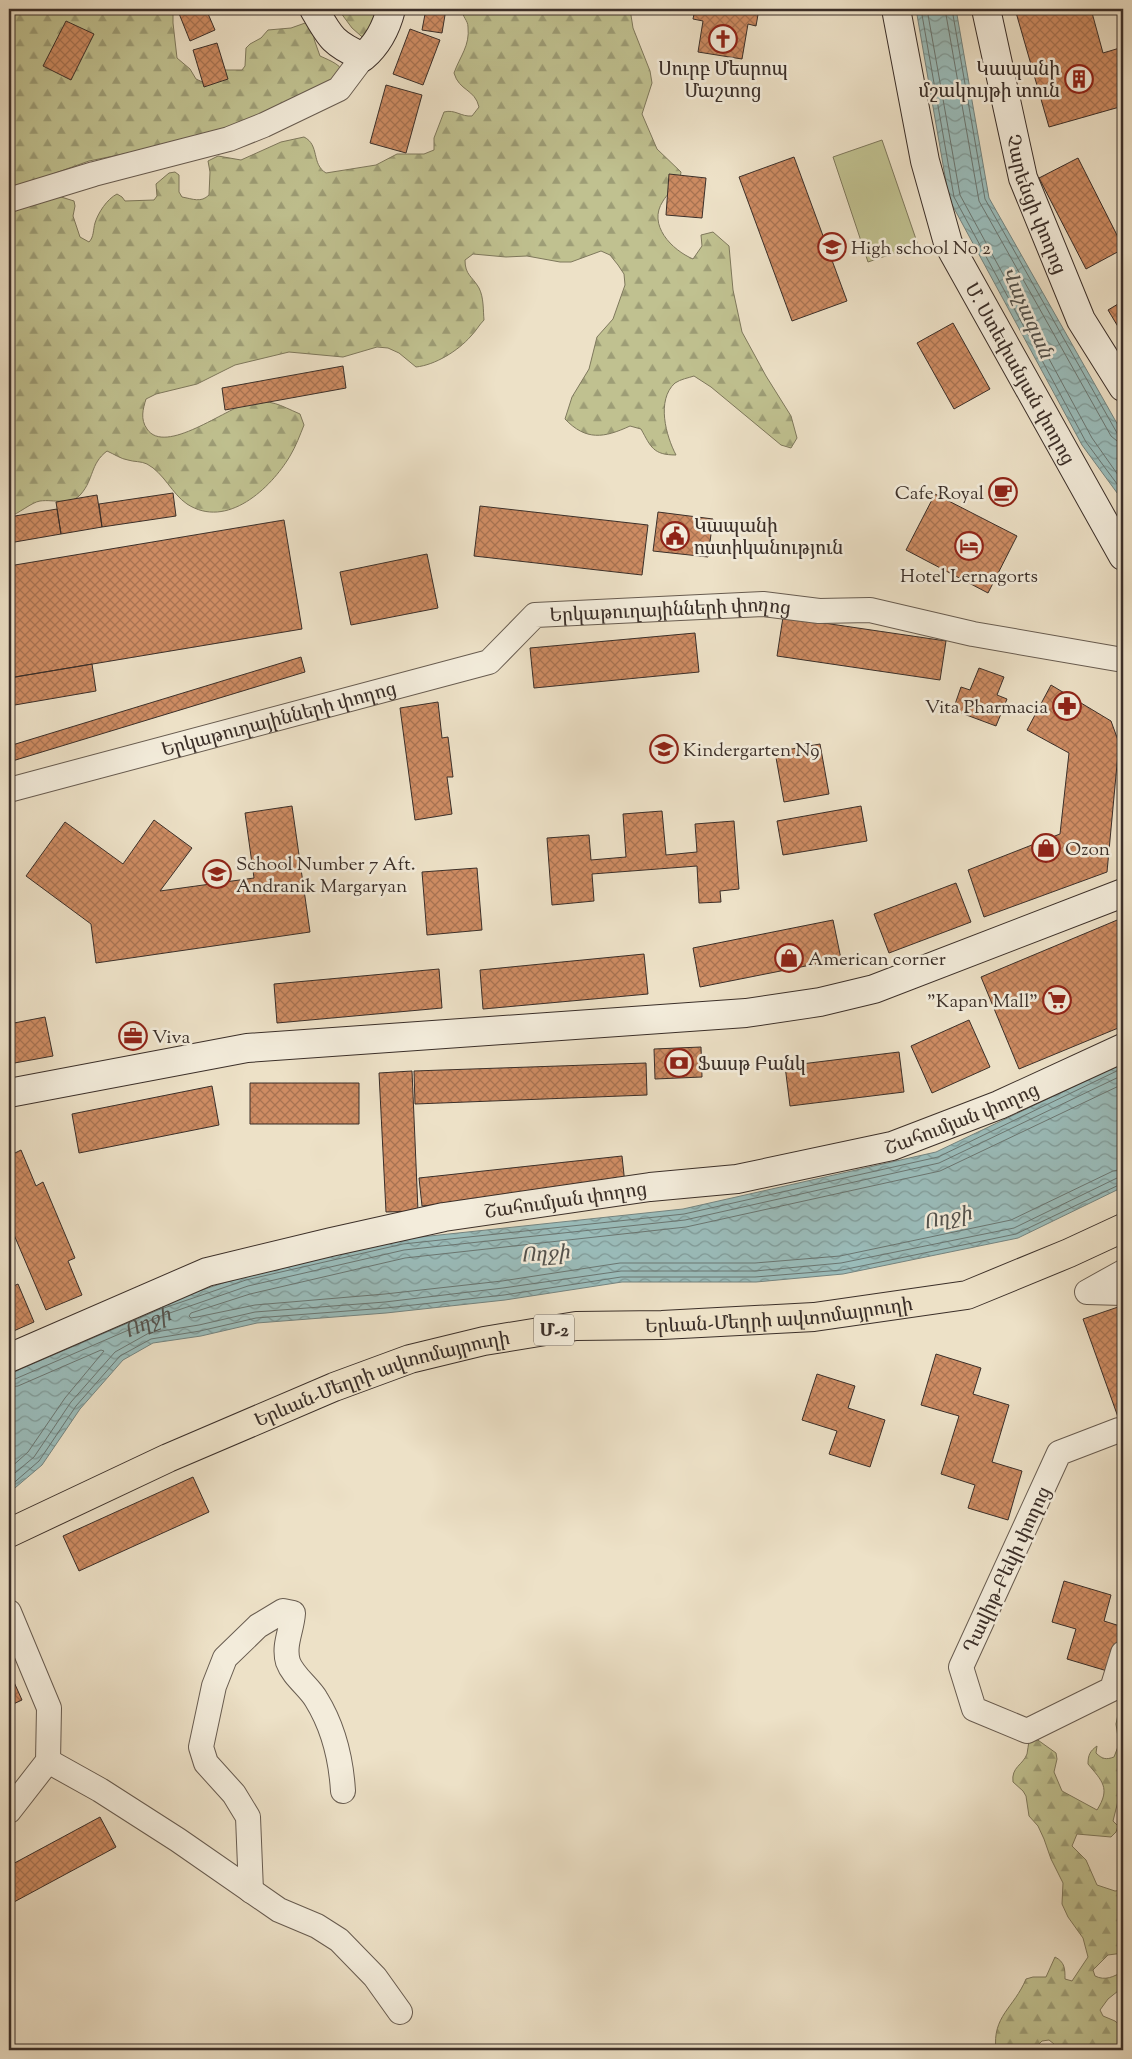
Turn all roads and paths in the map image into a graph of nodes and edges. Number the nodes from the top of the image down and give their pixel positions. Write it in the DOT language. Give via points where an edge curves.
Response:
graph roads {
  1 [pos="314,9"];
  2 [pos="391,9"];
  3 [pos="896,9"];
  4 [pos="986,9"];
  5 [pos="362,57"];
  6 [pos="9,200"];
  7 [pos="1123,387"];
  8 [pos="1123,556"];
  9 [pos="1123,660"];
  10 [pos="9,790"];
  11 [pos="1123,893"];
  12 [pos="1123,1048"];
  13 [pos="9,1093"];
  14 [pos="1123,1228"];
  15 [pos="1123,1272"];
  16 [pos="1123,1293"];
  17 [pos="9,1358"];
  18 [pos="1119,1430"];
  19 [pos="9,1533"];
  20 [pos="9,1612"];
  21 [pos="1123,1653"];
  22 [pos="48,1761"];
  23 [pos="343,1791"];
  24 [pos="9,1811"];
  25 [pos="251,1891"];
  26 [pos="400,2012"];
  1 -- 5 [label="street" via="329,36 342,48"];
  2 -- 5 [label="street" via="382,36"];
  3 -- 8 [label="street, Մ. Ստեփանյան փողոց" via="926,161 948,243"];
  4 -- 7 [label="street, Չարենցի փողոց" via="1023,178 1081,320"];
  5 -- 6 [label="street" via="339,89 264,125 229,139"];
  9 -- 10 [label="street, Երկաթուղայինների փողոց" via="973,634 870,610 819,611 763,604 535,615 489,662"];
  11 -- 13 [label="street" via="874,990 820,1002 746,1013 247,1048"];
  12 -- 17 [label="street, Շահումյան փողոց" via="999,1105 892,1146 737,1179 650,1187 444,1217 331,1242 207,1272"];
  14 -- 19 [label="highway, Երևան-Մեղրի ավտոմայրուղի / Մ-2" via="967,1295 814,1317 576,1326 484,1341 410,1359 334,1387 168,1458"];
  15 -- 16 [label="street" via="1087,1292"];
  18 -- 21 [label="street, Դավիթ-Բեկի փողոց" via="1059,1453 961,1667 974,1709 1027,1731 1112,1689"];
  20 -- 22 [label="street" via="49,1708"];
  22 -- 24 [label="street"];
  22 -- 25 [label="street" via="100,1790"];
  23 -- 25 [label="street" via="342,1765 334,1735 316,1698 288,1664 285,1646 293,1613 283,1611 258,1626 225,1658 214,1686 201,1747 206,1763 234,1794 248,1816"];
  25 -- 26 [label="street" via="279,1910 317,1926 338,1940 375,1977"];
}
